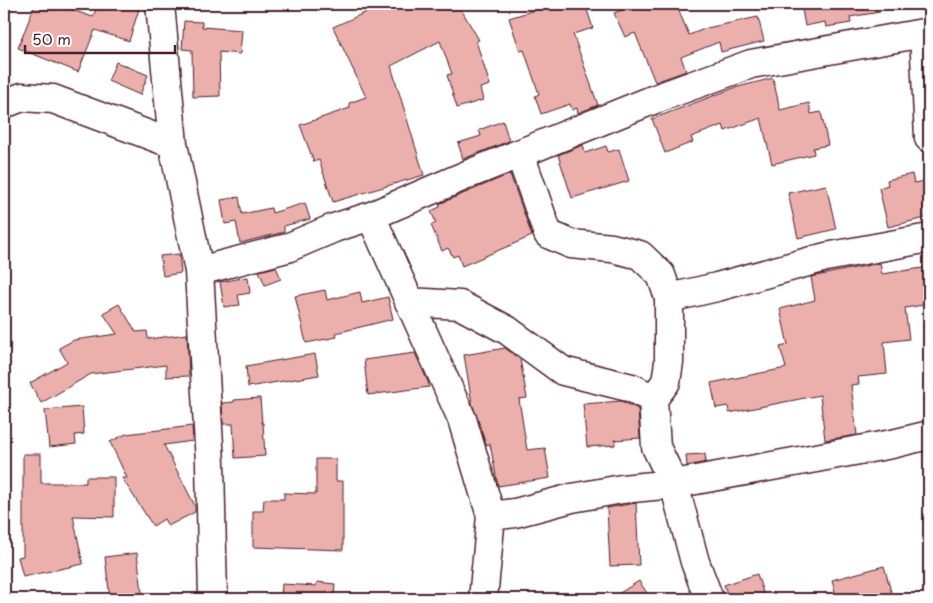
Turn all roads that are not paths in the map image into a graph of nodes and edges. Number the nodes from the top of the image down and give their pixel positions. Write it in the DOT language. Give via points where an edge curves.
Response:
graph roads {
  1 [pos="160,4"];
  2 [pos="926,33"];
  3 [pos="4,104"];
  4 [pos="929,138"];
  5 [pos="173,144"];
  6 [pos="520,154"];
  7 [pos="371,216"];
  8 [pos="929,238"];
  9 [pos="199,271"];
  10 [pos="669,298"];
  11 [pos="409,302"];
  12 [pos="653,399"];
  13 [pos="929,435"];
  14 [pos="674,484"];
  15 [pos="491,516"];
  16 [pos="213,599"];
  17 [pos="483,599"];
  18 [pos="709,599"];
  1 -- 5 [label="street"];
  2 -- 4 [label="street"];
  2 -- 6 [label="street" via="751,64"];
  3 -- 5 [label="street" via="22,97 53,99"];
  5 -- 9 [label="street"];
  6 -- 7 [label="street"];
  6 -- 10 [label="street" via="548,234 571,244 612,248 640,255 661,274"];
  7 -- 9 [label="street" via="287,248"];
  7 -- 11 [label="street"];
  8 -- 10 [label="street" via="826,256 717,288"];
  9 -- 16 [label="street" via="210,463"];
  10 -- 12 [label="street" via="666,382"];
  11 -- 12 [label="street" via="460,305 507,330 563,371 632,388"];
  11 -- 15 [label="street" via="462,419"];
  12 -- 14 [label="street" via="656,447"];
  13 -- 14 [label="street"];
  14 -- 15 [label="street" via="622,489"];
  14 -- 18 [label="street" via="695,562"];
  15 -- 17 [label="street"];
}
